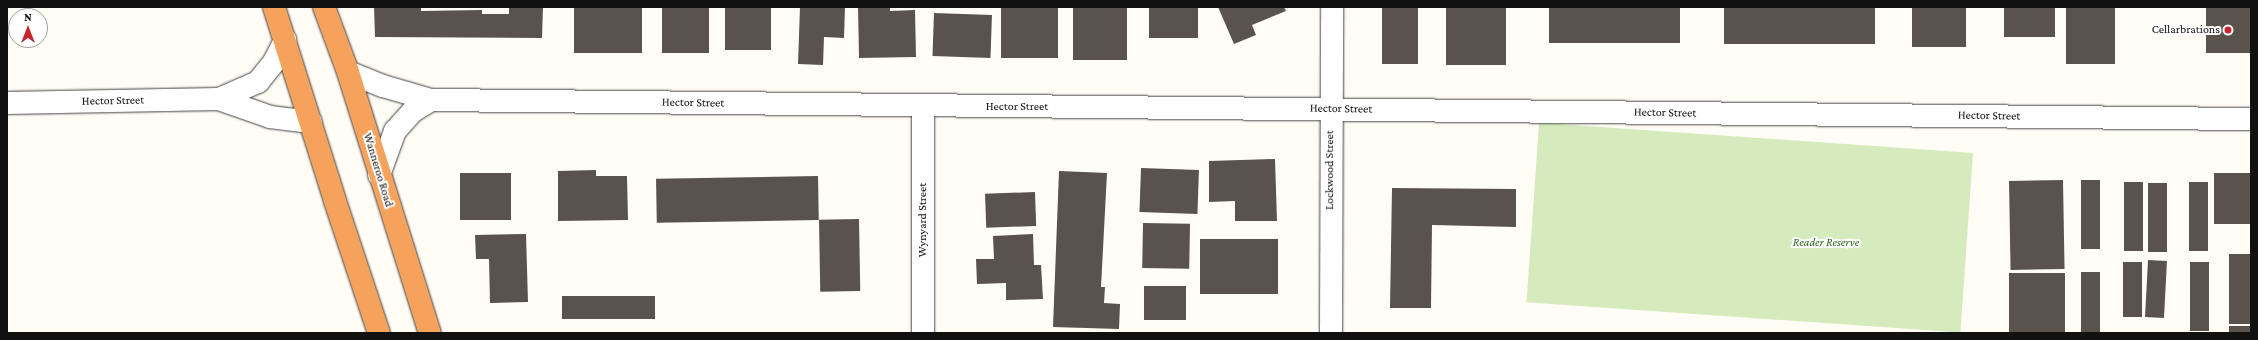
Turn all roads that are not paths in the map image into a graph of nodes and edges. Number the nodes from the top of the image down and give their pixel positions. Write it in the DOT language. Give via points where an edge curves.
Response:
graph roads {
  1 [pos="274,7"];
  2 [pos="324,7"];
  3 [pos="1332,7"];
  4 [pos="285,40"];
  5 [pos="348,72"];
  6 [pos="219,99"];
  7 [pos="431,100"];
  8 [pos="7,103"];
  9 [pos="923,106"];
  10 [pos="1330,109"];
  11 [pos="2251,119"];
  12 [pos="311,122"];
  13 [pos="379,175"];
  14 [pos="379,333"];
  15 [pos="430,333"];
  16 [pos="923,333"];
  17 [pos="1330,333"];
  1 -- 4 [label="highway"];
  2 -- 5 [label="highway, Wanneroo Road"];
  3 -- 10 [label="street, Lockwood Street"];
  4 -- 6 [label="street, Hector Street" via="274,62 258,82"];
  4 -- 12 [label="highway"];
  5 -- 7 [label="street, Hector Street" via="383,86"];
  5 -- 13 [label="highway, Wanneroo Road"];
  6 -- 8 [label="street, Hector Street"];
  6 -- 12 [label="street, Hector Street" via="270,117"];
  7 -- 9 [label="street, Hector Street"];
  7 -- 13 [label="street" via="413,111 395,131"];
  9 -- 10 [label="street, Hector Street"];
  9 -- 16 [label="street, Wynyard Street"];
  10 -- 11 [label="street, Hector Street"];
  10 -- 17 [label="street, Lockwood Street"];
  12 -- 14 [label="highway"];
  13 -- 15 [label="highway, Wanneroo Road"];
}
